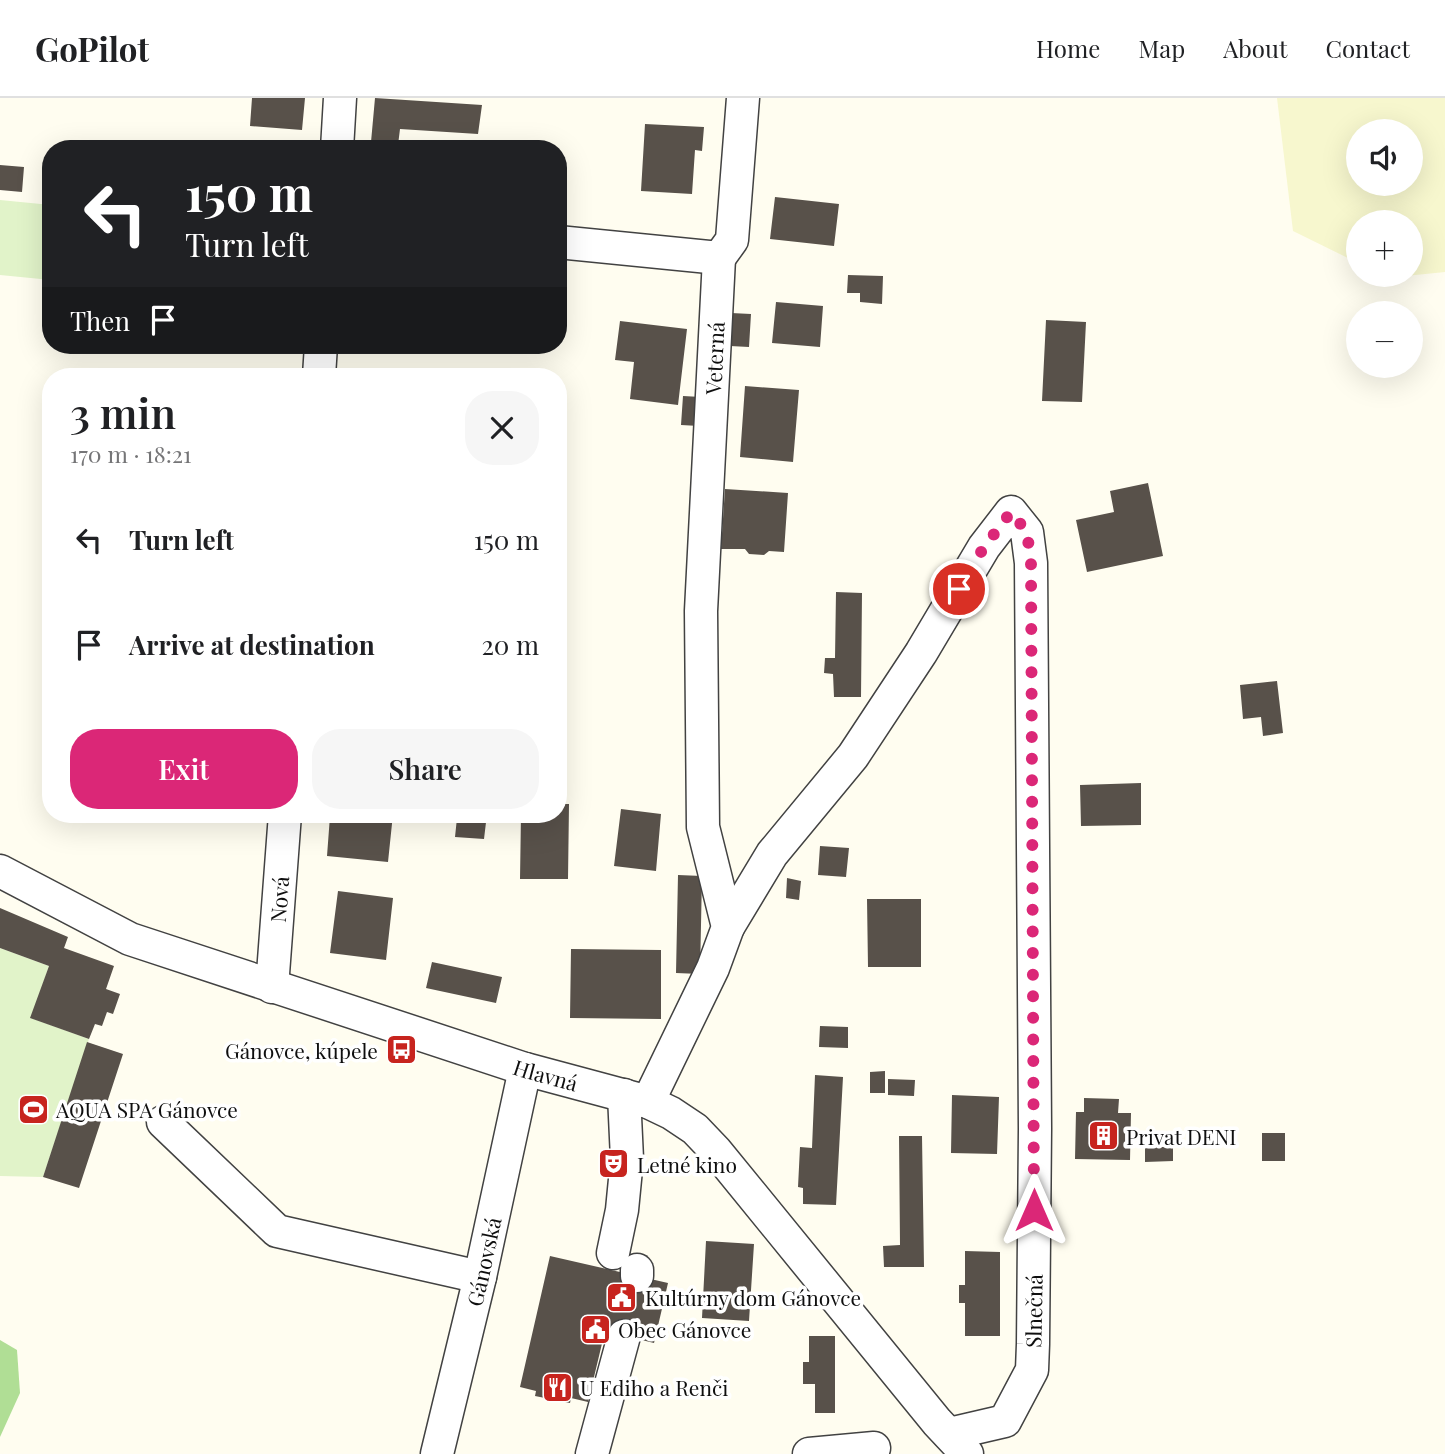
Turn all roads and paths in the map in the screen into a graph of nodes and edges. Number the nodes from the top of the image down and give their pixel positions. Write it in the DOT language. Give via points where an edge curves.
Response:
graph roads {
  1 [pos="340,98"];
  2 [pos="743,98"];
  3 [pos="338,140"];
  4 [pos="567,243"];
  5 [pos="719,258"];
  6 [pos="284,823"];
  7 [pos="0,871"];
  8 [pos="728,927"];
  9 [pos="272,987"];
  10 [pos="525,1069"];
  11 [pos="636,1099"];
  12 [pos="163,1122"];
  13 [pos="629,1267"];
  14 [pos="480,1277"];
  15 [pos="624,1336"];
  16 [pos="958,1444"];
  17 [pos="874,1448"];
  18 [pos="437,1454"];
  19 [pos="592,1454"];
  20 [pos="809,1454"];
  1 -- 3 [label="street"];
  2 -- 5 [label="street, Veterná" via="733,240"];
  4 -- 5 [label="street"];
  5 -- 8 [label="street, Veterná" via="701,611 703,827"];
  6 -- 9 [label="street, Nová"];
  7 -- 9 [label="street, Hlavná" via="130,939"];
  8 -- 11 [label="street" via="713,968"];
  8 -- 16 [label="street, Slnečná" via="772,854 853,757 984,547 1011,512 1027,532 1031,564 1032,1370 1005,1421"];
  9 -- 10 [label="street, Hlavná"];
  10 -- 11 [label="street, Hlavná"];
  10 -- 14 [label="street, Gánovská"];
  11 -- 13 [label="street" via="622,1210"];
  11 -- 16 [label="street, Hlavná" via="671,1113 716,1151"];
  12 -- 14 [label="street" via="277,1231"];
  14 -- 18 [label="street, Gánovská"];
  15 -- 19 [label="street"];
  17 -- 20 [label="street"];
}
